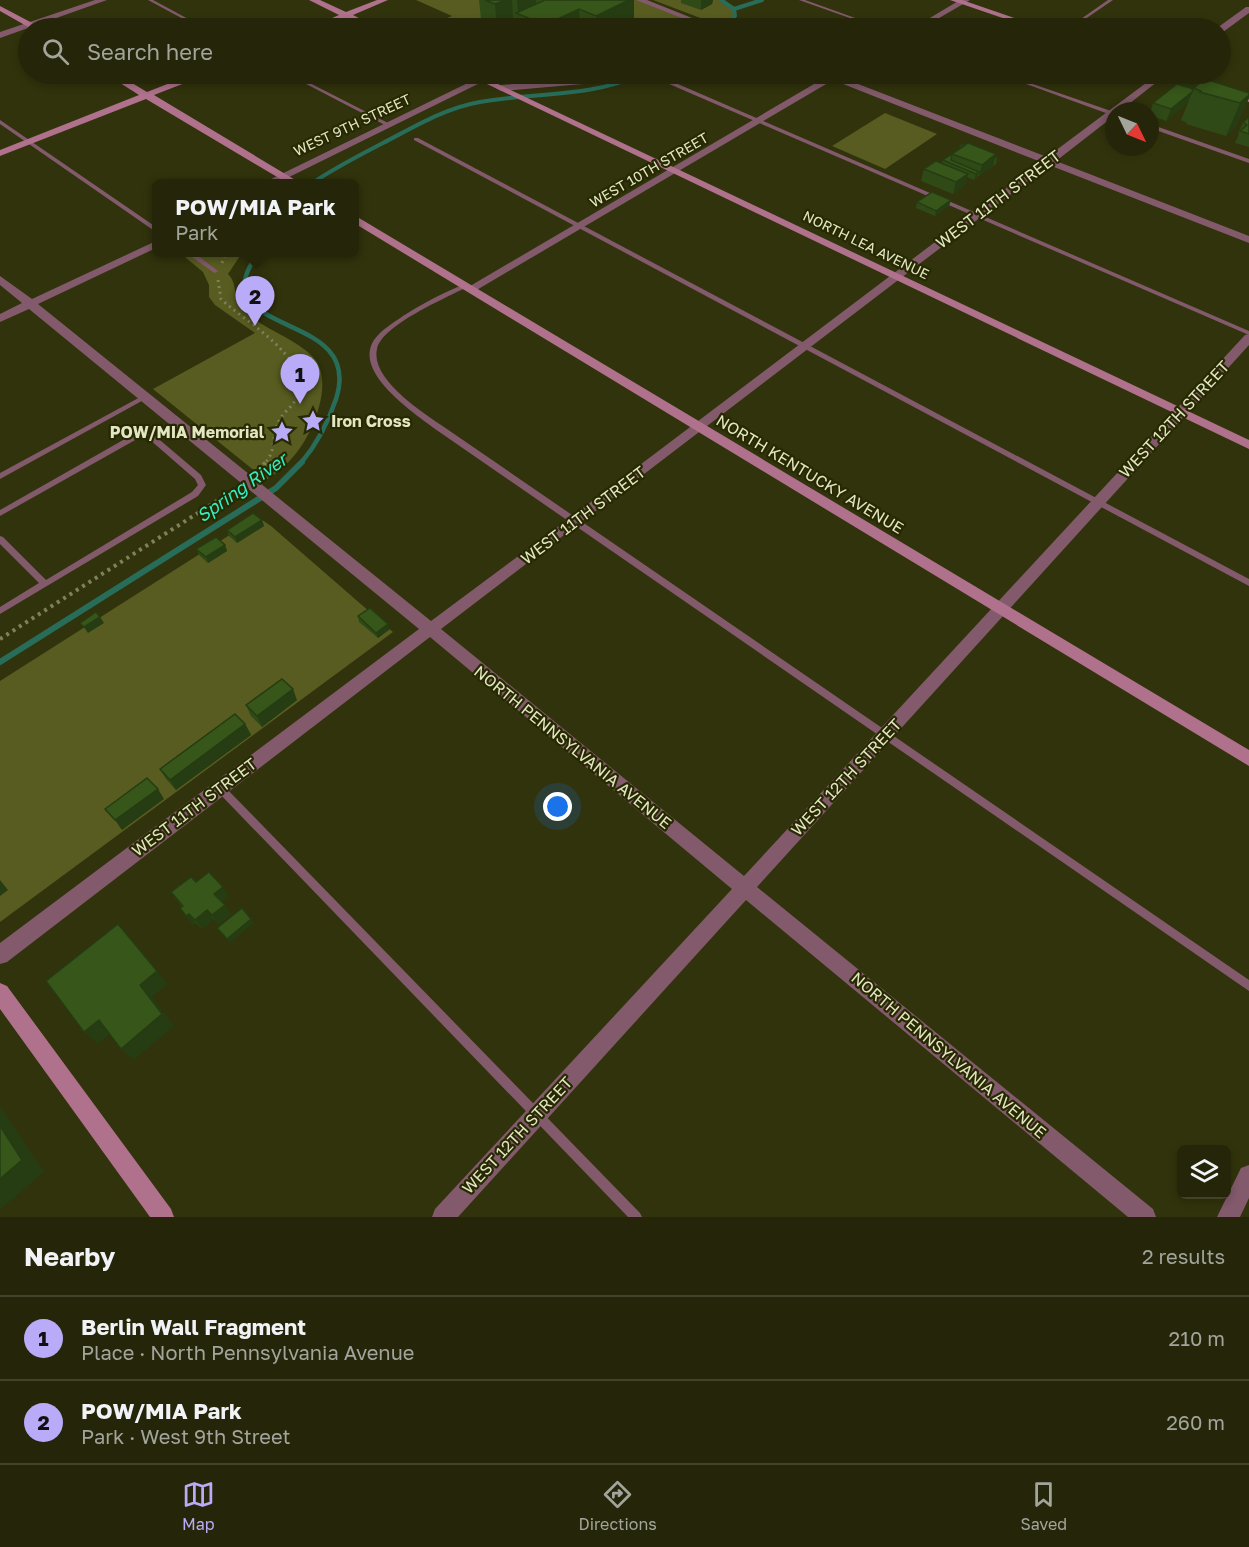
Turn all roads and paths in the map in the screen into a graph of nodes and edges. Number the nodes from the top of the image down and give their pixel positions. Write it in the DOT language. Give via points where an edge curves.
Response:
graph roads {
  1 [pos="103,0"];
  2 [pos="150,0"];
  3 [pos="313,0"];
  4 [pos="384,0"];
  5 [pos="640,0"];
  6 [pos="801,0"];
  7 [pos="1111,0"];
  8 [pos="961,1"];
  9 [pos="0,8"];
  10 [pos="1249,9"];
  11 [pos="346,16"];
  12 [pos="56,18"];
  13 [pos="185,18"];
  14 [pos="340,18"];
  15 [pos="351,18"];
  16 [pos="686,18"];
  17 [pos="852,18"];
  18 [pos="933,18"];
  19 [pos="1010,18"];
  20 [pos="1085,18"];
  21 [pos="18,19"];
  22 [pos="1231,22"];
  23 [pos="18,31"];
  24 [pos="0,36"];
  25 [pos="128,84"];
  26 [pos="174,84"];
  27 [pos="309,84"];
  28 [pos="472,84"];
  29 [pos="493,84"];
  30 [pos="558,84"];
  31 [pos="674,84"];
  32 [pos="819,84"];
  33 [pos="855,84"];
  34 [pos="1030,84"];
  35 [pos="1150,84"];
  36 [pos="1203,84"];
  37 [pos="504,90"];
  38 [pos="146,95"];
  39 [pos="1249,99"];
  40 [pos="1127,102"];
  41 [pos="1105,110"];
  42 [pos="1105,119"];
  43 [pos="760,121"];
  44 [pos="0,122"];
  45 [pos="387,124"];
  46 [pos="1159,129"];
  47 [pos="416,139"];
  48 [pos="29,141"];
  49 [pos="0,153"];
  50 [pos="1047,161"];
  51 [pos="1249,161"];
  52 [pos="675,171"];
  53 [pos="282,174"];
  54 [pos="273,179"];
  55 [pos="290,179"];
  56 [pos="977,215"];
  57 [pos="359,221"];
  58 [pos="580,226"];
  59 [pos="152,227"];
  60 [pos="1249,240"];
  61 [pos="152,246"];
  62 [pos="195,257"];
  63 [pos="215,271"];
  64 [pos="896,276"];
  65 [pos="0,279"];
  66 [pos="468,287"];
  67 [pos="31,304"];
  68 [pos="0,318"];
  69 [pos="1249,333"];
  70 [pos="1249,338"];
  71 [pos="804,346"];
  72 [pos="146,397"];
  73 [pos="1180,412"];
  74 [pos="698,427"];
  75 [pos="1249,445"];
  76 [pos="0,476"];
  77 [pos="1098,503"];
  78 [pos="0,513"];
  79 [pos="576,521"];
  80 [pos="0,539"];
  81 [pos="1249,583"];
  82 [pos="45,584"];
  83 [pos="1001,609"];
  84 [pos="0,611"];
  85 [pos="429,630"];
  86 [pos="885,734"];
  87 [pos="1249,759"];
  88 [pos="220,788"];
  89 [pos="745,887"];
  90 [pos="0,955"];
  91 [pos="1249,986"];
  92 [pos="0,993"];
  93 [pos="536,1115"];
  94 [pos="1249,1176"];
  95 [pos="163,1217"];
  96 [pos="442,1217"];
  97 [pos="636,1217"];
  98 [pos="1145,1217"];
  99 [pos="1228,1217"];
  1 -- 12 [label="street"];
  2 -- 13 [label="lane"];
  3 -- 11 [label="street"];
  4 -- 11 [label="street"];
  5 -- 16 [label="street"];
  6 -- 17 [label="lane"];
  7 -- 20 [label="lane"];
  8 -- 18 [label="street"];
  8 -- 19 [label="street"];
  9 -- 21 [label="street"];
  10 -- 22 [label="street"];
  11 -- 14 [label="street"];
  11 -- 15 [label="street"];
  23 -- 24 [label="street"];
  25 -- 38 [label="street"];
  26 -- 38 [label="street"];
  27 -- 45 [label="lane"];
  28 -- 45 [label="street, WEST 9TH STREET"];
  29 -- 37 [label="street, NORTH LEA AVENUE"];
  30 -- 37 [label="street"];
  31 -- 43 [label="lane"];
  32 -- 43 [label="street, WEST 10TH STREET"];
  33 -- 50 [label="street"];
  34 -- 41 [label="lane"];
  35 -- 40 [label="street, WEST 11TH STREET"];
  36 -- 39 [label="street"];
  37 -- 52 [label="street, NORTH LEA AVENUE"];
  38 -- 48 [label="street"];
  38 -- 53 [label="street"];
  42 -- 50 [label="street, WEST 11TH STREET"];
  43 -- 52 [label="street, WEST 10TH STREET"];
  43 -- 56 [label="lane"];
  44 -- 48 [label="lane"];
  45 -- 53 [label="street, WEST 9TH STREET"];
  46 -- 51 [label="lane"];
  47 -- 58 [label="lane"];
  48 -- 49 [label="street"];
  48 -- 59 [label="lane"];
  50 -- 56 [label="street, WEST 11TH STREET"];
  50 -- 60 [label="street"];
  52 -- 58 [label="street, WEST 10TH STREET"];
  52 -- 64 [label="street, NORTH LEA AVENUE"];
  53 -- 54 [label="street, WEST 9TH STREET"];
  53 -- 55 [label="street"];
  56 -- 64 [label="street, WEST 11TH STREET"];
  56 -- 69 [label="lane"];
  57 -- 66 [label="street, NORTH KENTUCKY AVENUE"];
  58 -- 66 [label="street, WEST 10TH STREET"];
  58 -- 71 [label="lane"];
  61 -- 67 [label="street"];
  62 -- 63 [label="lane"];
  64 -- 71 [label="street, WEST 11TH STREET"];
  64 -- 73 [label="street, NORTH LEA AVENUE"];
  65 -- 67 [label="street, NORTH PENNSYLVANIA AVENUE"];
  66 -- 74 [label="street, NORTH KENTUCKY AVENUE"];
  66 -- 79 [label="lane" via="385,332 373,351 380,375 404,402"];
  67 -- 68 [label="street"];
  67 -- 72 [label="street, NORTH PENNSYLVANIA AVENUE"];
  70 -- 73 [label="street, WEST 12TH STREET"];
  71 -- 74 [label="street, WEST 11TH STREET"];
  71 -- 77 [label="lane"];
  72 -- 76 [label="lane"];
  72 -- 85 [label="street, NORTH PENNSYLVANIA AVENUE"];
  73 -- 75 [label="street, NORTH LEA AVENUE"];
  73 -- 77 [label="street, WEST 12TH STREET"];
  74 -- 79 [label="street, WEST 11TH STREET"];
  74 -- 83 [label="street, NORTH KENTUCKY AVENUE"];
  77 -- 81 [label="lane"];
  77 -- 83 [label="street, WEST 12TH STREET"];
  78 -- 82 [label="lane" via="143,435 198,477 202,485 195,494"];
  79 -- 85 [label="street, WEST 11TH STREET"];
  79 -- 86 [label="lane"];
  80 -- 82 [label="lane"];
  82 -- 84 [label="lane"];
  83 -- 86 [label="street, WEST 12TH STREET"];
  83 -- 87 [label="street, NORTH KENTUCKY AVENUE"];
  85 -- 88 [label="street, WEST 11TH STREET"];
  85 -- 89 [label="street, NORTH PENNSYLVANIA AVENUE"];
  86 -- 89 [label="street, WEST 12TH STREET"];
  86 -- 91 [label="lane"];
  88 -- 90 [label="street, WEST 11TH STREET"];
  88 -- 93 [label="lane"];
  89 -- 93 [label="street, WEST 12TH STREET"];
  89 -- 98 [label="street, NORTH PENNSYLVANIA AVENUE"];
  92 -- 95 [label="street"];
  93 -- 96 [label="street, WEST 12TH STREET"];
  93 -- 97 [label="lane"];
  94 -- 99 [label="street"];
}
